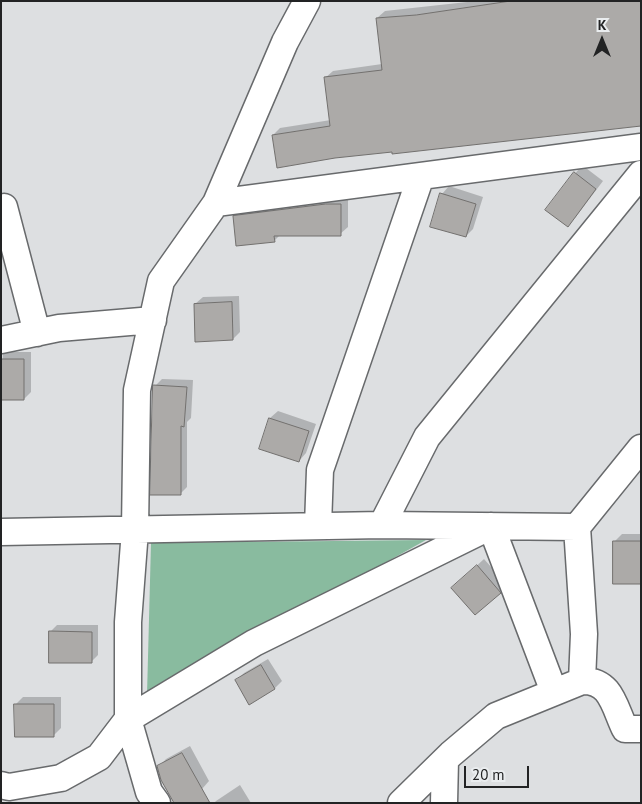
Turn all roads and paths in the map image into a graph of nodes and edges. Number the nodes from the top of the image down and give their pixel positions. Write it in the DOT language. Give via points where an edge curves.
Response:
graph roads {
  1 [pos="307,1"];
  2 [pos="641,147"];
  3 [pos="641,174"];
  4 [pos="421,176"];
  5 [pos="216,203"];
  6 [pos="4,207"];
  7 [pos="153,320"];
  8 [pos="36,333"];
  9 [pos="1,340"];
  10 [pos="641,448"];
  11 [pos="382,525"];
  12 [pos="318,526"];
  13 [pos="491,526"];
  14 [pos="577,527"];
  15 [pos="135,530"];
  16 [pos="1,532"];
  17 [pos="582,681"];
  18 [pos="554,692"];
  19 [pos="128,719"];
  20 [pos="641,729"];
  21 [pos="445,760"];
  22 [pos="1,785"];
  23 [pos="157,803"];
  24 [pos="401,803"];
  25 [pos="444,803"];
  1 -- 5 [label="street" via="285,42"];
  2 -- 4 [label="street"];
  3 -- 11 [label="street" via="427,437"];
  4 -- 5 [label="street"];
  4 -- 12 [label="street" via="320,470"];
  5 -- 7 [label="street" via="161,281"];
  6 -- 8 [label="street"];
  7 -- 8 [label="street"];
  7 -- 15 [label="street" via="137,390"];
  8 -- 9 [label="street"];
  10 -- 14 [label="street"];
  11 -- 12 [label="street"];
  11 -- 13 [label="street"];
  12 -- 15 [label="street"];
  13 -- 14 [label="street"];
  13 -- 18 [label="street"];
  13 -- 19 [label="street" via="254,643"];
  14 -- 17 [label="street" via="584,634"];
  15 -- 16 [label="street"];
  15 -- 19 [label="street" via="128,622"];
  17 -- 18 [label="street"];
  17 -- 20 [label="street" via="600,683 606,689 625,729"];
  18 -- 21 [label="street" via="496,716"];
  19 -- 22 [label="street" via="99,757 61,778 9,787"];
  19 -- 23 [label="street" via="149,792"];
  21 -- 24 [label="street"];
  21 -- 25 [label="street"];
}
